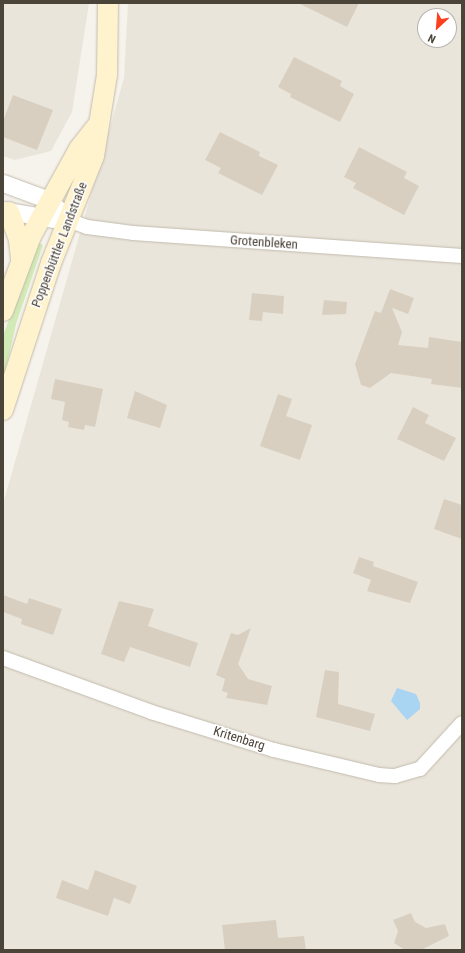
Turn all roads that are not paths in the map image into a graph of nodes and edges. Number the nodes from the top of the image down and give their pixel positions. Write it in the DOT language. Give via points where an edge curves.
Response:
graph roads {
  1 [pos="108,3"];
  2 [pos="98,125"];
  3 [pos="3,183"];
  4 [pos="45,209"];
  5 [pos="6,211"];
  6 [pos="68,220"];
  7 [pos="462,256"];
  8 [pos="21,258"];
  9 [pos="3,311"];
  10 [pos="3,410"];
  11 [pos="3,658"];
  12 [pos="462,723"];
  1 -- 2 [label="main road, Poppenbüttler Landstraße" via="107,68"];
  2 -- 4 [label="main road, Poppenbüttler Landstraße" via="79,149"];
  2 -- 6 [label="main road, Poppenbüttler Landstraße" via="94,156"];
  3 -- 4 [label="street, Grotenbleken"];
  4 -- 5 [label="street"];
  4 -- 6 [label="street, Grotenbleken"];
  4 -- 8 [label="main road, Poppenbüttler Landstraße"];
  5 -- 8 [label="main road" via="19,240"];
  6 -- 7 [label="street, Grotenbleken" via="87,227 133,233"];
  6 -- 10 [label="main road, Poppenbüttler Landstraße"];
  8 -- 9 [label="main road, Poppenbüttler Landstraße"];
  11 -- 12 [label="street, Kritenbarg" via="151,712 274,750 379,775 394,776 420,769"];
}
